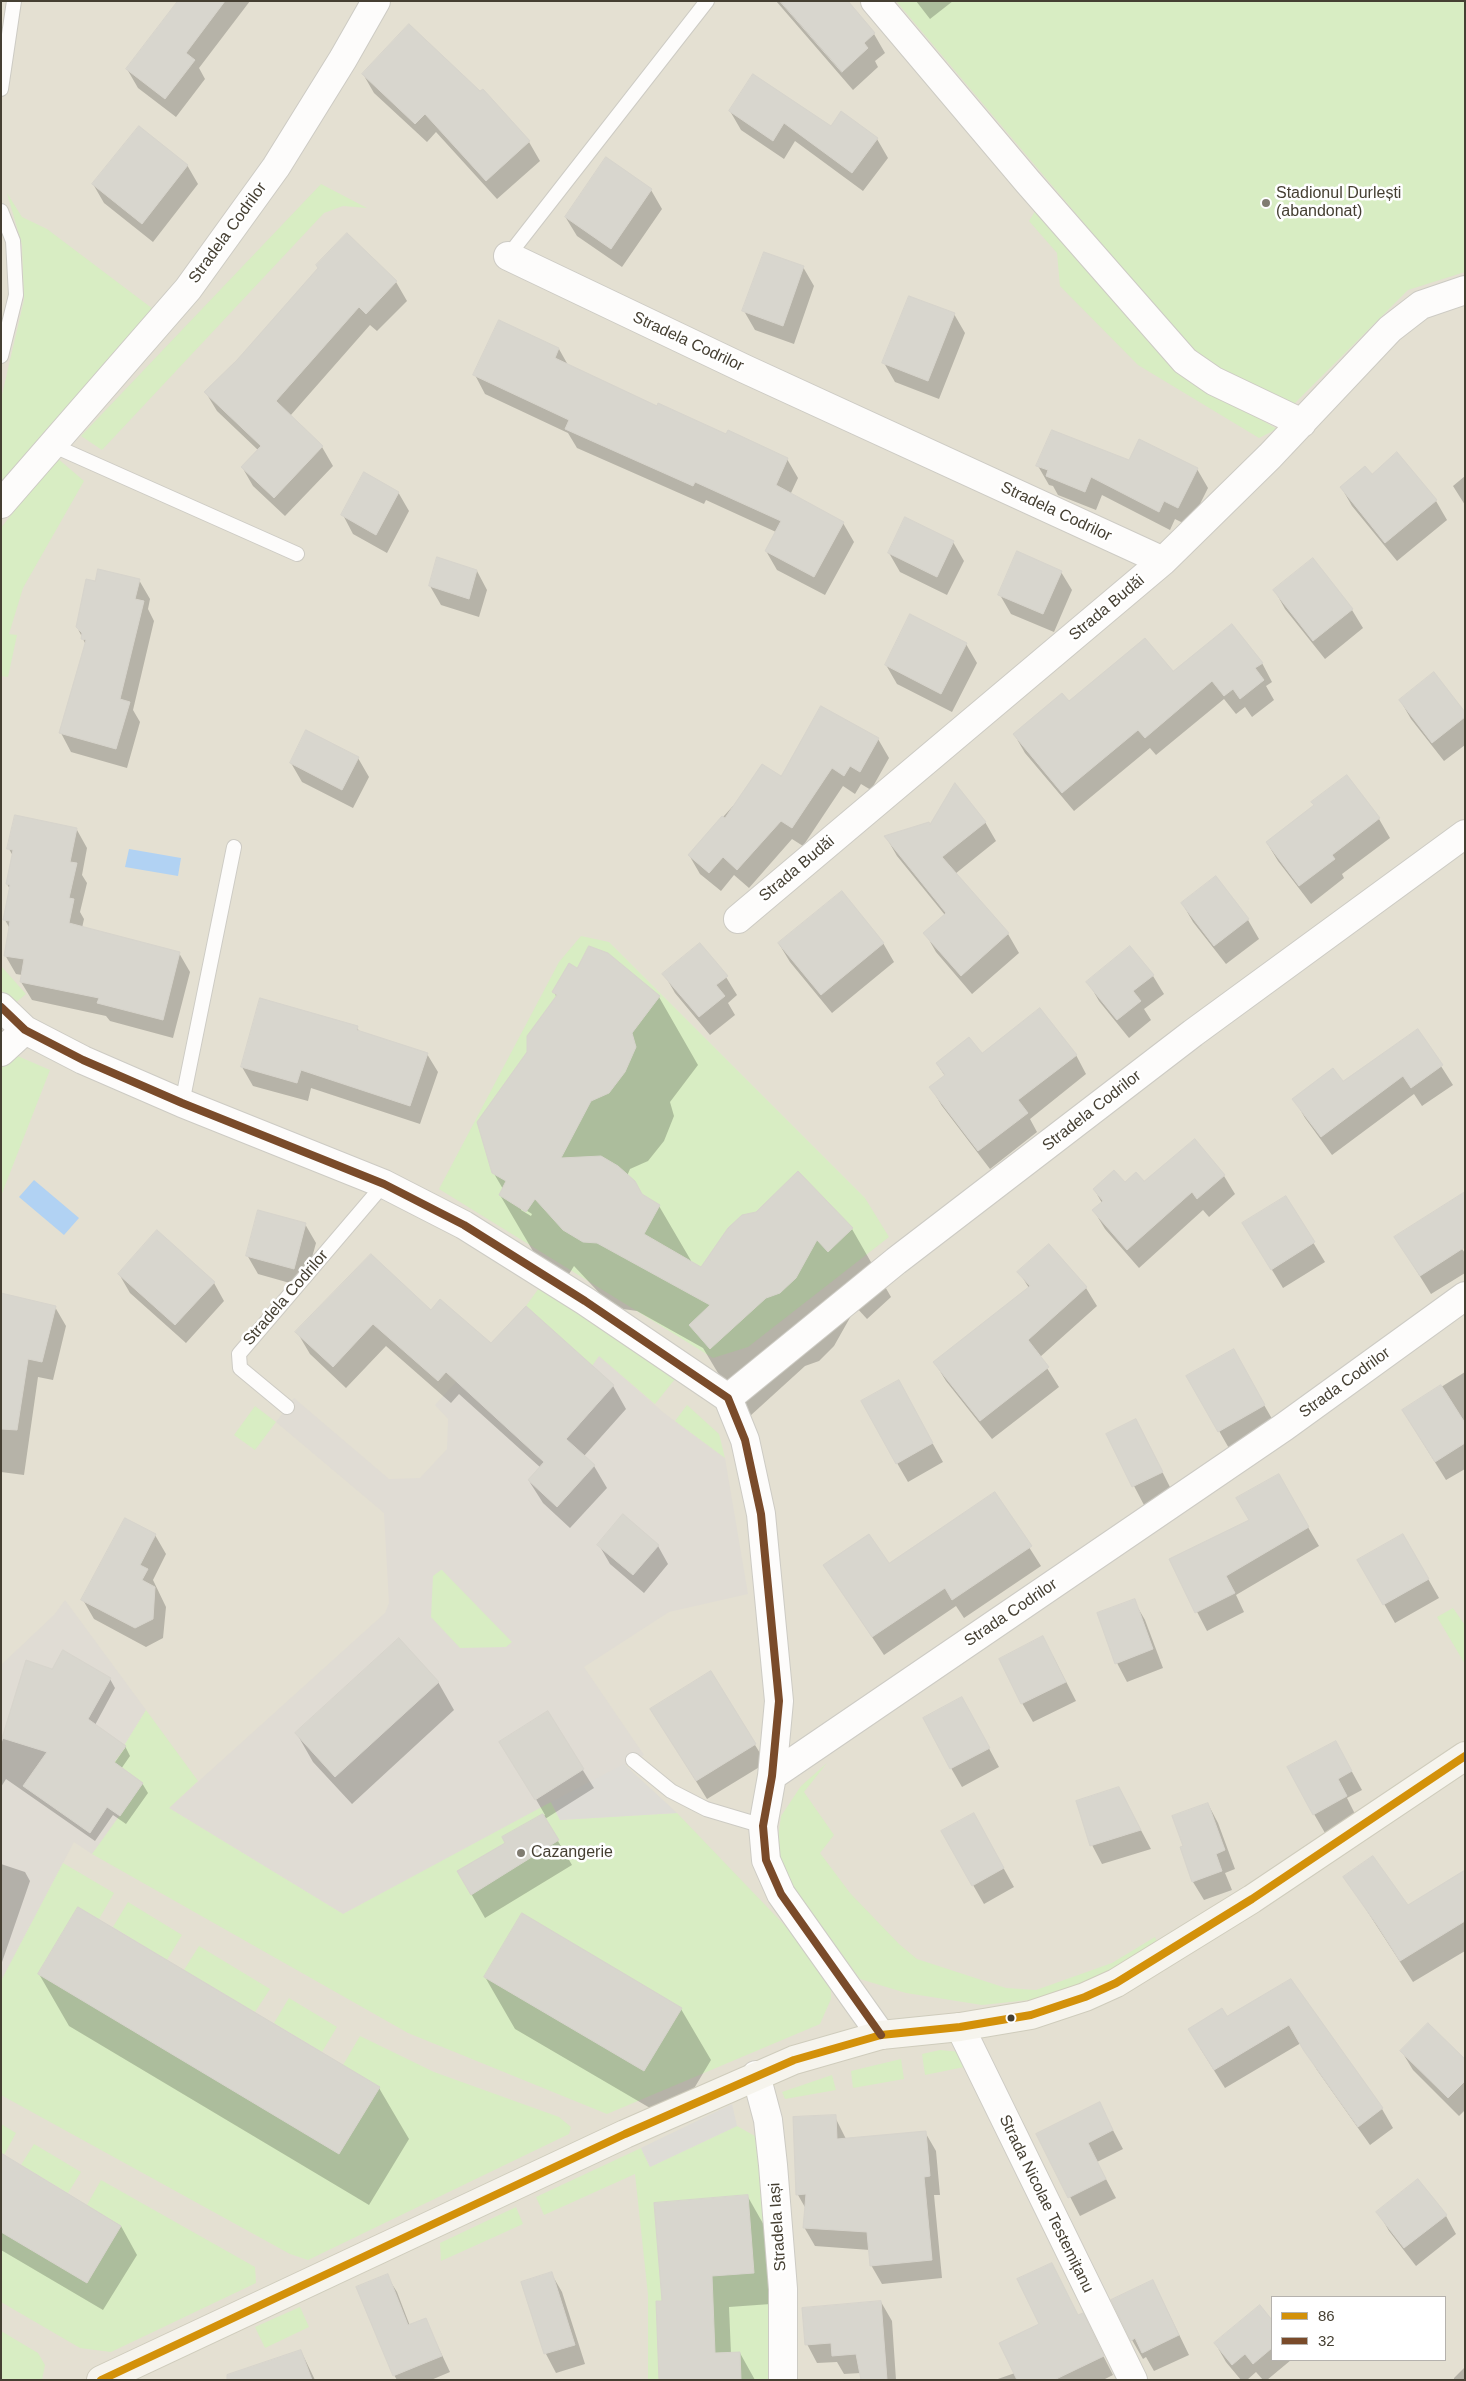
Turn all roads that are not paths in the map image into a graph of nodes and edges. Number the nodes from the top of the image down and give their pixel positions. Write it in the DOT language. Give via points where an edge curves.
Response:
graph roads {
  1 [pos="14,1"];
  2 [pos="376,1"];
  3 [pos="707,1"];
  4 [pos="875,1"];
  5 [pos="1,89"];
  6 [pos="1,211"];
  7 [pos="508,256"];
  8 [pos="1465,290"];
  9 [pos="1,356"];
  10 [pos="1302,423"];
  11 [pos="52,445"];
  12 [pos="1,504"];
  13 [pos="297,554"];
  14 [pos="1163,561"];
  15 [pos="1465,834"];
  16 [pos="234,847"];
  17 [pos="738,919"];
  18 [pos="1,1006"];
  19 [pos="25,1030"];
  20 [pos="1,1052"];
  21 [pos="182,1103"];
  22 [pos="384,1184"];
  23 [pos="1465,1296"];
  24 [pos="728,1398"];
  25 [pos="287,1408"];
  26 [pos="1465,1756"];
  27 [pos="633,1760"];
  28 [pos="772,1776"];
  29 [pos="763,1826"];
  30 [pos="960,2027"];
  31 [pos="881,2035"];
  32 [pos="756,2075"];
  33 [pos="102,2380"];
  34 [pos="783,2380"];
  35 [pos="1133,2380"];
  1 -- 5 [label="lane"];
  2 -- 11 [label="street, Stradela Codrilor" via="276,166 188,289"];
  3 -- 7 [label="lane, Stradela Codrilor"];
  4 -- 10 [label="street" via="1185,361 1214,381"];
  6 -- 9 [label="lane" via="13,241 16,295"];
  7 -- 14 [label="street, Stradela Codrilor"];
  8 -- 10 [label="street, Strada Budăi" via="1421,305 1390,329"];
  10 -- 14 [label="street, Strada Budăi"];
  11 -- 12 [label="street, Stradela Codrilor"];
  11 -- 13 [label="lane"];
  14 -- 17 [label="street, Strada Budăi"];
  15 -- 24 [label="street, Stradela Codrilor" via="1177,1045 896,1262"];
  16 -- 21 [label="lane"];
  18 -- 19 [label="street"];
  19 -- 20 [label="street"];
  19 -- 21 [label="street" via="82,1060"];
  21 -- 22 [label="street"];
  22 -- 24 [label="street" via="464,1225 585,1301"];
  22 -- 25 [label="lane, Stradela Codrilor" via="239,1354 240,1368"];
  23 -- 28 [label="street, Strada Codrilor" via="1267,1438"];
  24 -- 28 [label="street" via="744,1440 761,1514 779,1701"];
  26 -- 30 [label="street" via="1252,1899 1116,1983 1031,2015"];
  27 -- 29 [label="lane" via="671,1791 706,1809"];
  28 -- 29 [label="street"];
  29 -- 31 [label="street" via="766,1860 782,1894"];
  30 -- 31 [label="street"];
  30 -- 35 [label="street, Strada Nicolae Testemițanu"];
  31 -- 32 [label="street" via="794,2060"];
  32 -- 33 [label="street"];
  32 -- 34 [label="street, Stradela Iași" via="768,2120 773,2165 783,2289"];
}
